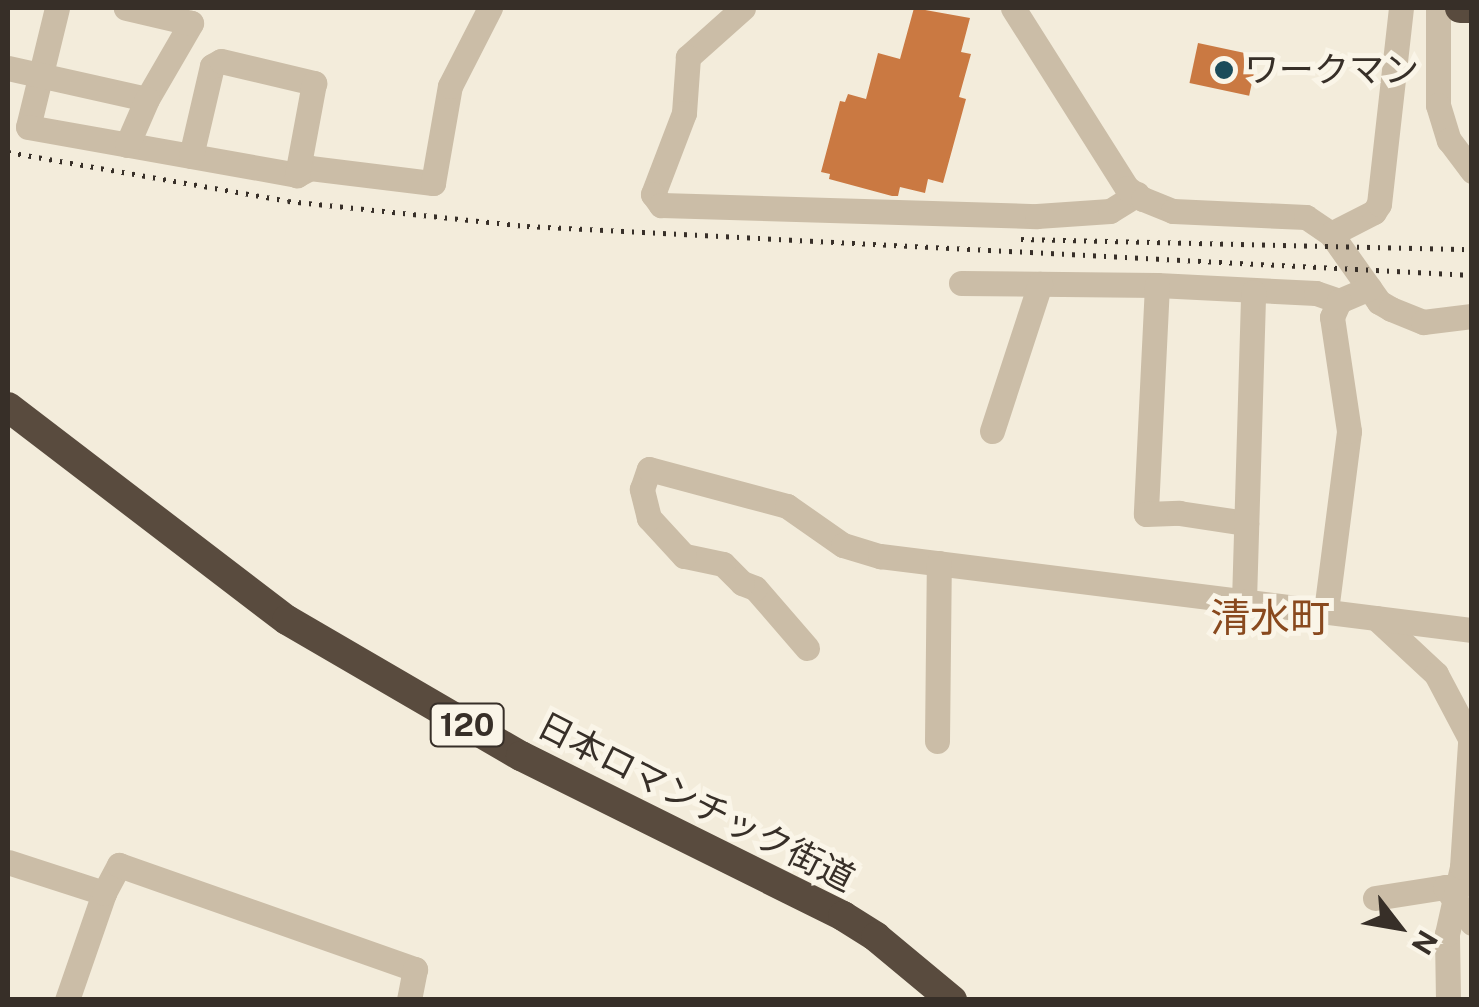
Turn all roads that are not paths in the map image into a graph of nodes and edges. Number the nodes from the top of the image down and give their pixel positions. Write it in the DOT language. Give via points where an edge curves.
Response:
graph roads {
  1 [pos="56,8"];
  2 [pos="126,8"];
  3 [pos="490,8"];
  4 [pos="742,8"];
  5 [pos="1012,8"];
  6 [pos="1401,8"];
  7 [pos="1438,8"];
  8 [pos="1460,8"];
  9 [pos="1472,8"];
  10 [pos="8,68"];
  11 [pos="40,75"];
  12 [pos="148,99"];
  13 [pos="127,145"];
  14 [pos="191,156"];
  15 [pos="1472,171"];
  16 [pos="297,175"];
  17 [pos="1137,194"];
  18 [pos="1331,234"];
  19 [pos="960,283"];
  20 [pos="1040,284"];
  21 [pos="1157,285"];
  22 [pos="1370,288"];
  23 [pos="1253,292"];
  24 [pos="1338,301"];
  25 [pos="1472,316"];
  26 [pos="8,407"];
  27 [pos="992,431"];
  28 [pos="1246,523"];
  29 [pos="939,563"];
  30 [pos="1244,601"];
  31 [pos="1326,612"];
  32 [pos="1376,618"];
  33 [pos="1472,630"];
  34 [pos="807,648"];
  35 [pos="937,741"];
  36 [pos="1471,742"];
  37 [pos="8,862"];
  38 [pos="104,893"];
  39 [pos="1454,896"];
  40 [pos="1375,898"];
  41 [pos="1472,923"];
  42 [pos="67,1000"];
  43 [pos="409,1000"];
  44 [pos="952,1000"];
  45 [pos="1448,1000"];
  1 -- 11 [label="street"];
  2 -- 12 [label="street" via="191,23"];
  3 -- 16 [label="street" via="450,86 432,183 310,168"];
  4 -- 17 [label="street" via="688,57 684,113 653,194 661,205 1037,216 1110,211"];
  5 -- 17 [label="street"];
  6 -- 18 [label="street" via="1379,204"];
  7 -- 15 [label="street" via="1438,105 1449,140"];
  8 -- 9 [label="highway"];
  10 -- 11 [label="street"];
  11 -- 12 [label="street"];
  11 -- 13 [label="street" via="28,127"];
  12 -- 13 [label="street"];
  13 -- 14 [label="street"];
  14 -- 16 [label="street"];
  14 -- 16 [label="street" via="212,66 221,60 314,84"];
  17 -- 18 [label="street" via="1173,211 1306,217"];
  18 -- 22 [label="street"];
  19 -- 20 [label="street"];
  20 -- 21 [label="street"];
  20 -- 27 [label="street"];
  21 -- 23 [label="street"];
  21 -- 28 [label="street" via="1146,514"];
  22 -- 24 [label="street"];
  22 -- 25 [label="street" via="1406,318"];
  23 -- 24 [label="street" via="1316,293"];
  23 -- 28 [label="street"];
  24 -- 31 [label="street" via="1332,317 1349,431"];
  26 -- 44 [label="highway, 日本ロマンチック街道 / 120" via="287,620 521,756 842,916"];
  28 -- 30 [label="street"];
  29 -- 30 [label="street"];
  29 -- 34 [label="street" via="880,556 843,544 786,506 648,470 642,489 648,518 684,556 723,564 755,588"];
  29 -- 35 [label="street"];
  30 -- 31 [label="street"];
  31 -- 32 [label="street"];
  32 -- 33 [label="street"];
  32 -- 36 [label="street" via="1436,674"];
  36 -- 39 [label="street"];
  37 -- 38 [label="street"];
  38 -- 42 [label="street"];
  38 -- 43 [label="street" via="119,865 415,969"];
  39 -- 40 [label="street" via="1445,886"];
  39 -- 41 [label="street"];
  39 -- 45 [label="street" via="1446,934"];
}
